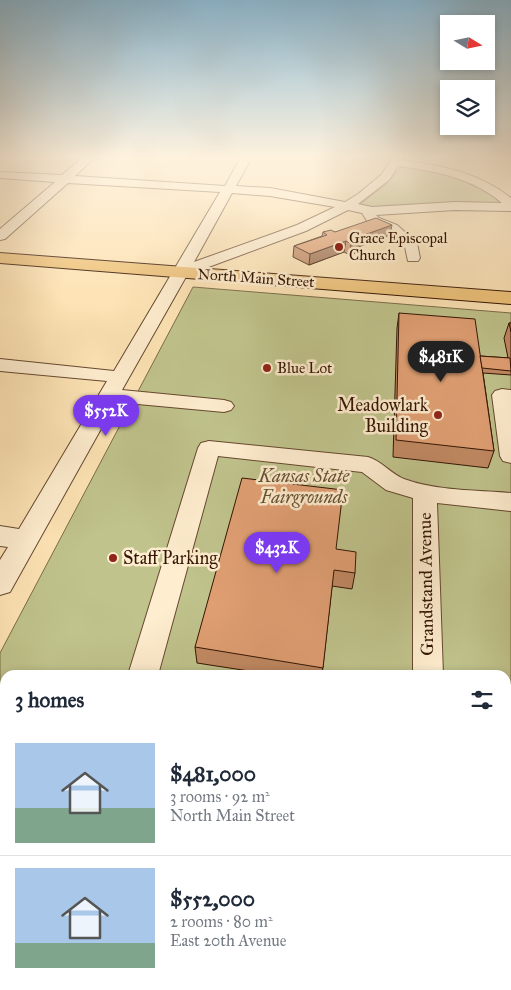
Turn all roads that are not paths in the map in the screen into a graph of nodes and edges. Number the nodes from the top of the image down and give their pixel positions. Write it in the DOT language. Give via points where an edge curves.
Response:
graph roads {
  1 [pos="37,203"];
  2 [pos="220,203"];
  3 [pos="335,203"];
  4 [pos="352,203"];
  5 [pos="348,206"];
  6 [pos="511,206"];
  7 [pos="367,211"];
  8 [pos="0,236"];
  9 [pos="0,258"];
  10 [pos="413,258"];
  11 [pos="180,272"];
  12 [pos="511,298"];
  13 [pos="0,365"];
  14 [pos="120,377"];
  15 [pos="109,395"];
  16 [pos="506,396"];
  17 [pos="224,406"];
  18 [pos="511,456"];
  19 [pos="425,493"];
  20 [pos="511,502"];
  21 [pos="0,536"];
  22 [pos="26,540"];
  23 [pos="0,584"];
  24 [pos="145,670"];
  25 [pos="428,670"];
  1 -- 8 [label="street"];
  2 -- 11 [label="street"];
  3 -- 5 [label="street"];
  4 -- 5 [label="street"];
  5 -- 7 [label="street"];
  5 -- 11 [label="street" via="304,228"];
  6 -- 7 [label="street"];
  7 -- 10 [label="street" via="374,221 392,228 412,246"];
  9 -- 11 [label="main road, North Main Street"];
  11 -- 12 [label="main road, North Main Street"];
  11 -- 14 [label="street"];
  13 -- 14 [label="street"];
  14 -- 15 [label="street"];
  15 -- 17 [label="street"];
  15 -- 22 [label="street"];
  16 -- 18 [label="street"];
  19 -- 20 [label="street"];
  19 -- 24 [label="street" via="394,484 368,466 209,448"];
  19 -- 25 [label="street, Grandstand Avenue"];
  21 -- 22 [label="street"];
  22 -- 23 [label="street"];
}
